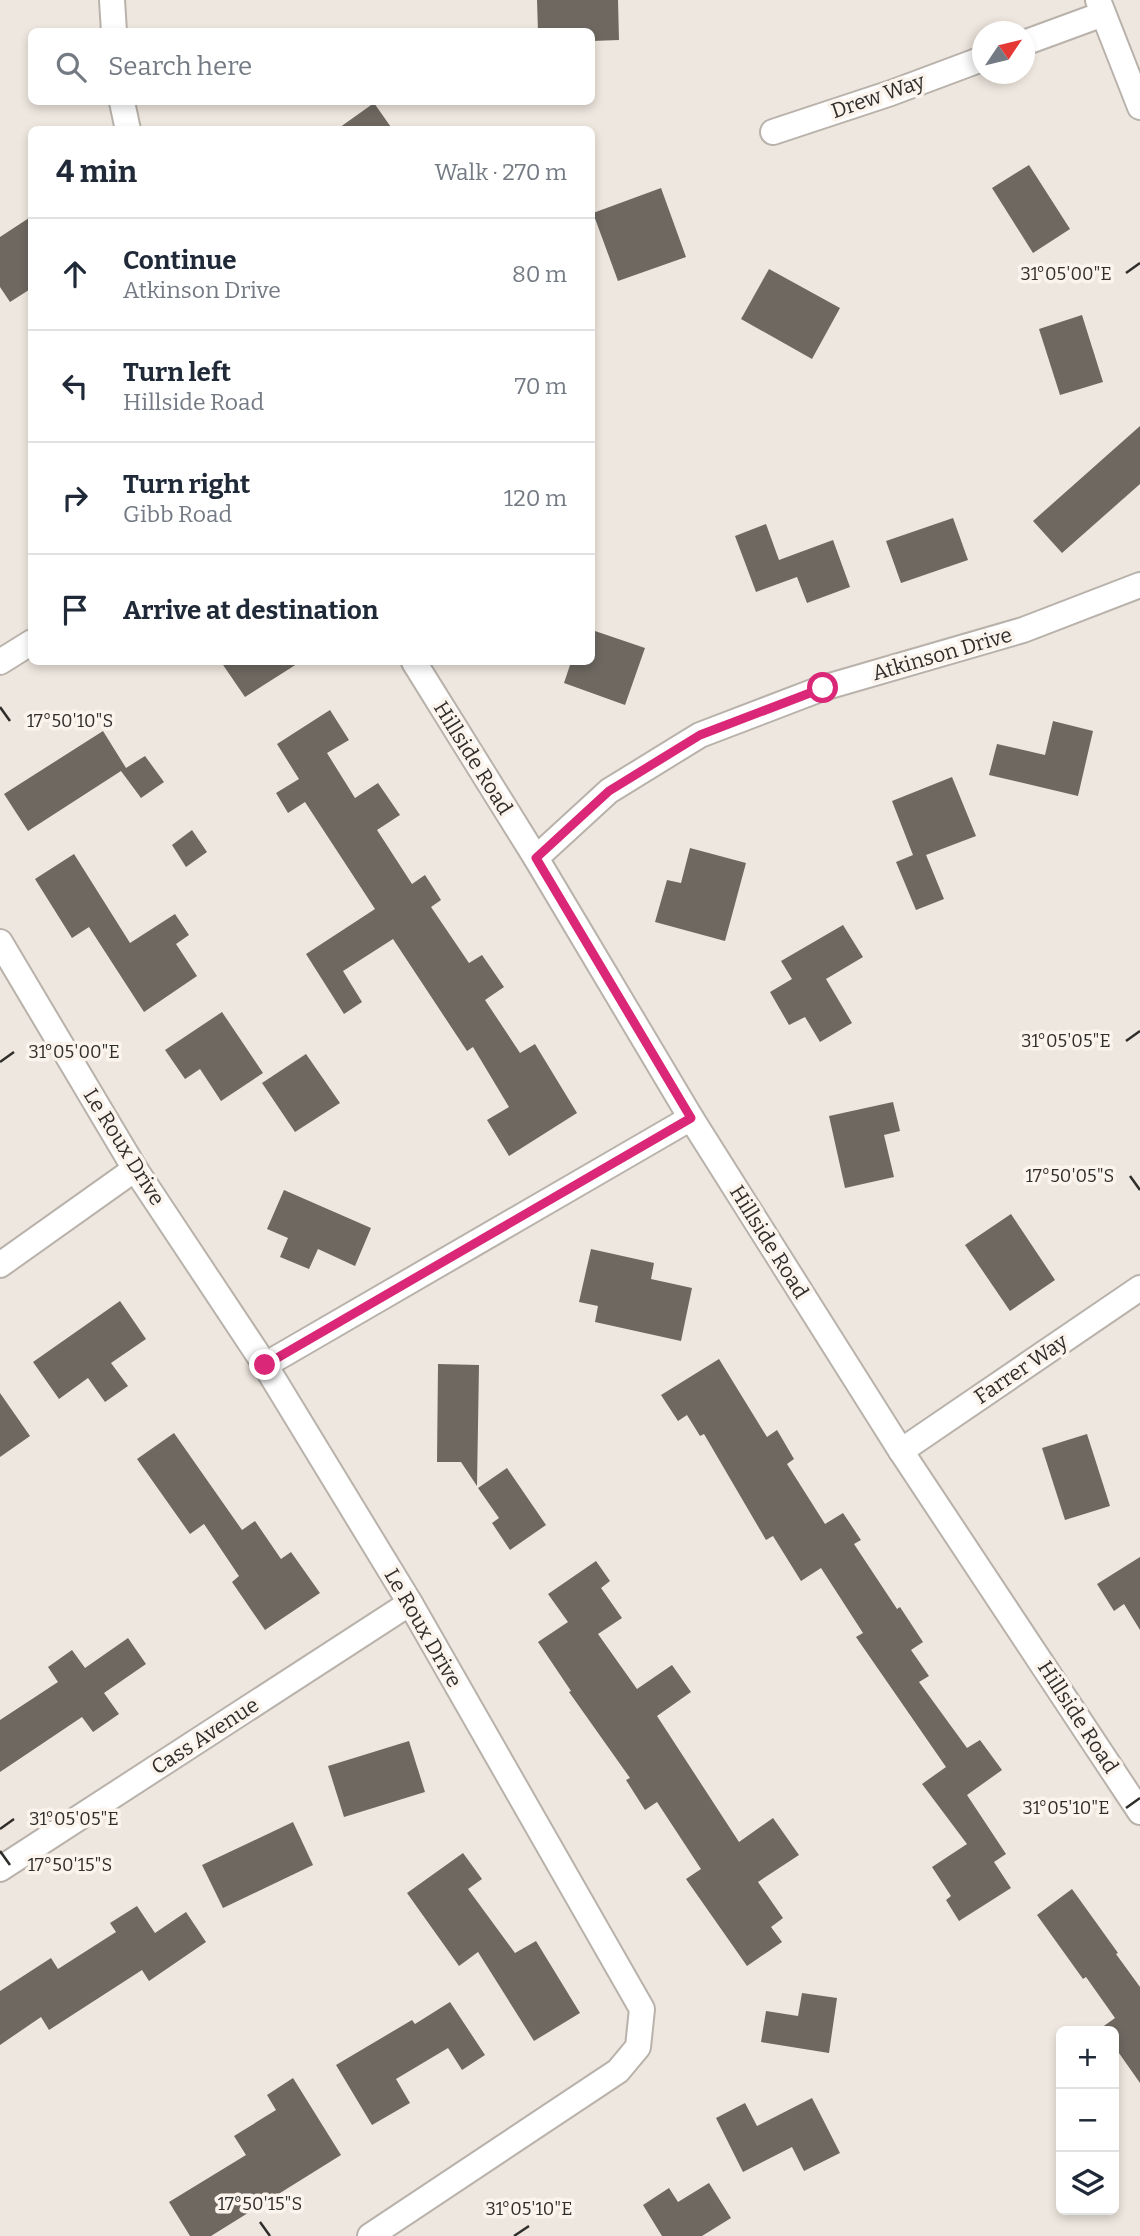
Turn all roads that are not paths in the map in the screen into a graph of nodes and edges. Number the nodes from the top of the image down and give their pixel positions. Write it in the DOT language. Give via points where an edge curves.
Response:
graph roads {
  1 [pos="112,0"];
  2 [pos="1101,7"];
  3 [pos="114,28"];
  4 [pos="1035,38"];
  5 [pos="972,63"];
  6 [pos="123,105"];
  7 [pos="1140,107"];
  8 [pos="127,126"];
  9 [pos="773,132"];
  10 [pos="1140,585"];
  11 [pos="28,644"];
  12 [pos="0,662"];
  13 [pos="416,665"];
  14 [pos="536,858"];
  15 [pos="0,942"];
  16 [pos="691,1118"];
  17 [pos="135,1169"];
  18 [pos="0,1265"];
  19 [pos="1140,1288"];
  20 [pos="265,1365"];
  21 [pos="901,1451"];
  22 [pos="410,1603"];
  23 [pos="1140,1812"];
  24 [pos="0,1869"];
  25 [pos="370,2236"];
  1 -- 3 [label="street"];
  2 -- 4 [label="street"];
  2 -- 7 [label="street"];
  5 -- 9 [label="street, Drew Way"];
  6 -- 8 [label="street"];
  10 -- 14 [label="street, Atkinson Drive" via="1023,630 823,688 700,735 609,791"];
  11 -- 12 [label="street"];
  13 -- 14 [label="street, Hillside Road"];
  14 -- 16 [label="street, Hillside Road"];
  15 -- 17 [label="street, Le Roux Drive"];
  16 -- 20 [label="street"];
  16 -- 21 [label="street, Hillside Road"];
  17 -- 18 [label="street"];
  17 -- 20 [label="street, Le Roux Drive"];
  19 -- 21 [label="street, Farrer Way"];
  20 -- 22 [label="street, Le Roux Drive"];
  21 -- 23 [label="street, Hillside Road"];
  22 -- 24 [label="street, Cass Avenue"];
  22 -- 25 [label="street, Le Roux Drive" via="642,2009 638,2047 618,2071"];
}
